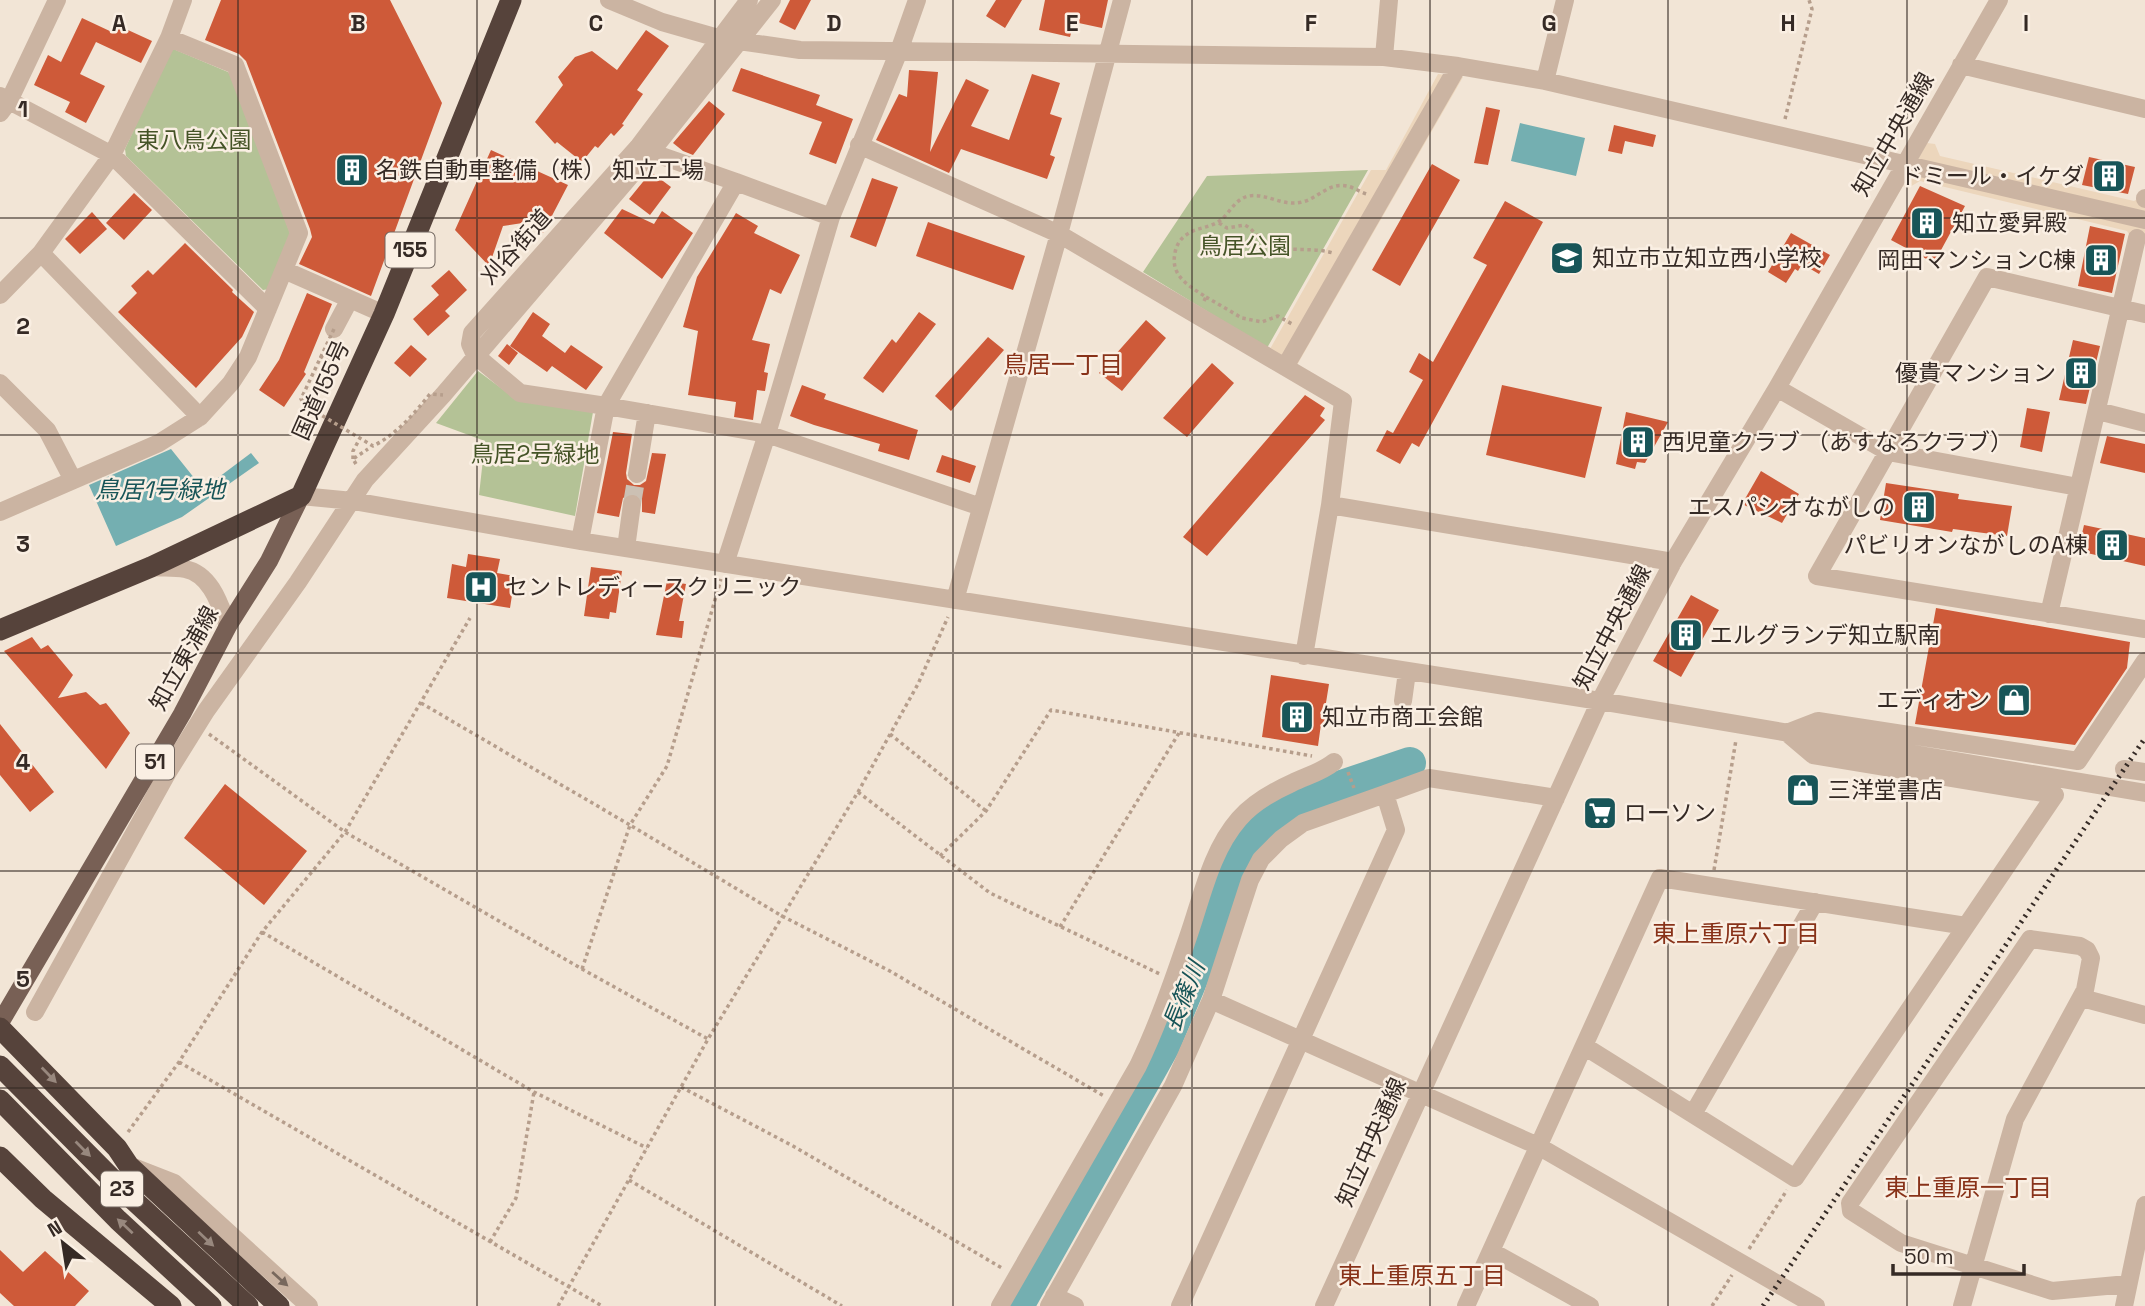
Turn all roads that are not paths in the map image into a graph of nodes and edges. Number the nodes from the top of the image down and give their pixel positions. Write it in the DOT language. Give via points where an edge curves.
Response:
graph roads {
  1 [pos="57,0"];
  2 [pos="183,0"];
  3 [pos="511,0"];
  4 [pos="609,0"];
  5 [pos="749,0"];
  6 [pos="772,0"];
  7 [pos="917,0"];
  8 [pos="1122,0"];
  9 [pos="1390,0"];
  10 [pos="1565,0"];
  11 [pos="1999,0"];
  12 [pos="169,38"];
  13 [pos="718,38"];
  14 [pos="738,43"];
  15 [pos="899,51"];
  16 [pos="1108,53"];
  17 [pos="1384,57"];
  18 [pos="1961,65"];
  19 [pos="1458,66"];
  20 [pos="1545,81"];
  21 [pos="3,103"];
  22 [pos="2145,109"];
  23 [pos="859,145"];
  24 [pos="645,149"];
  25 [pos="112,155"];
  26 [pos="1905,163"];
  27 [pos="736,182"];
  28 [pos="831,217"];
  29 [pos="2145,220"];
  30 [pos="1059,234"];
  31 [pos="2137,238"];
  32 [pos="41,253"];
  33 [pos="284,270"];
  34 [pos="0,295"];
  35 [pos="349,299"];
  36 [pos="2121,308"];
  37 [pos="268,309"];
  38 [pos="384,314"];
  39 [pos="2145,314"];
  40 [pos="334,329"];
  41 [pos="475,355"];
  42 [pos="1285,367"];
  43 [pos="0,383"];
  44 [pos="1777,388"];
  45 [pos="606,406"];
  46 [pos="2098,411"];
  47 [pos="647,413"];
  48 [pos="200,417"];
  49 [pos="2145,423"];
  50 [pos="767,434"];
  51 [pos="1888,452"];
  52 [pos="637,474"];
  53 [pos="73,480"];
  54 [pos="2078,487"];
  55 [pos="301,496"];
  56 [pos="353,501"];
  57 [pos="632,504"];
  58 [pos="1329,505"];
  59 [pos="981,507"];
  60 [pos="0,512"];
  61 [pos="580,541"];
  62 [pos="625,548"];
  63 [pos="1673,562"];
  64 [pos="725,564"];
  65 [pos="151,567"];
  66 [pos="955,600"];
  67 [pos="2049,614"];
  68 [pos="229,626"];
  69 [pos="2145,629"];
  70 [pos="0,630"];
  71 [pos="1304,656"];
  72 [pos="2145,662"];
  73 [pos="1407,672"];
  74 [pos="1404,701"];
  75 [pos="1600,701"];
  76 [pos="1890,732"];
  77 [pos="1787,733"];
  78 [pos="1888,750"];
  79 [pos="1341,767"];
  80 [pos="1949,769"];
  81 [pos="2124,769"];
  82 [pos="2145,772"];
  83 [pos="2145,793"];
  84 [pos="1385,794"];
  85 [pos="1556,798"];
  86 [pos="1815,902"];
  87 [pos="1966,926"];
  88 [pos="2082,998"];
  89 [pos="1211,1000"];
  90 [pos="35,1012"];
  91 [pos="2145,1015"];
  92 [pos="0,1025"];
  93 [pos="1301,1042"];
  94 [pos="1584,1046"];
  95 [pos="0,1066"];
  96 [pos="1420,1094"];
  97 [pos="0,1100"];
  98 [pos="1693,1114"];
  99 [pos="1538,1146"];
  100 [pos="0,1157"];
  101 [pos="129,1166"];
  102 [pos="2145,1205"];
  103 [pos="1491,1251"];
  104 [pos="1974,1267"];
  105 [pos="2128,1284"];
  106 [pos="1051,1301"];
  107 [pos="160,1302"];
  108 [pos="211,1306"];
  109 [pos="248,1306"];
  110 [pos="279,1306"];
  111 [pos="309,1306"];
  112 [pos="1000,1306"];
  113 [pos="1075,1306"];
  114 [pos="1181,1306"];
  115 [pos="1324,1306"];
  116 [pos="1466,1306"];
  117 [pos="1589,1306"];
  118 [pos="1816,1306"];
  119 [pos="1962,1306"];
  120 [pos="2124,1306"];
  1 -- 21 [label="street"];
  2 -- 12 [label="street"];
  3 -- 38 [label="highway, 国道155号 / 155"];
  4 -- 13 [label="street"];
  5 -- 13 [label="street"];
  6 -- 14 [label="street"];
  7 -- 15 [label="street"];
  8 -- 16 [label="street"];
  9 -- 17 [label="street"];
  10 -- 20 [label="street"];
  11 -- 18 [label="street, 知立中央通線"];
  12 -- 25 [label="street"];
  12 -- 33 [label="street" via="234,65 299,233"];
  13 -- 14 [label="street"];
  13 -- 24 [label="street"];
  14 -- 15 [label="street" via="800,50"];
  14 -- 24 [label="street"];
  15 -- 16 [label="street"];
  15 -- 23 [label="street"];
  16 -- 17 [label="street"];
  16 -- 30 [label="street"];
  17 -- 19 [label="street"];
  18 -- 22 [label="street"];
  18 -- 26 [label="street, 知立中央通線"];
  19 -- 20 [label="street"];
  19 -- 42 [label="street"];
  20 -- 26 [label="street"];
  21 -- 25 [label="street"];
  23 -- 28 [label="street"];
  23 -- 30 [label="street"];
  24 -- 27 [label="street"];
  24 -- 41 [label="street"];
  24 -- 41 [label="street, 刈谷街道" via="625,162 472,333"];
  25 -- 32 [label="street"];
  25 -- 37 [label="street"];
  26 -- 29 [label="street"];
  26 -- 44 [label="street, 知立中央通線"];
  27 -- 28 [label="street"];
  27 -- 45 [label="street"];
  28 -- 50 [label="street"];
  30 -- 42 [label="street"];
  30 -- 59 [label="street"];
  31 -- 36 [label="street"];
  32 -- 34 [label="street"];
  32 -- 48 [label="street"];
  33 -- 35 [label="street"];
  33 -- 37 [label="street"];
  35 -- 38 [label="street"];
  35 -- 40 [label="street"];
  36 -- 39 [label="street"];
  36 -- 46 [label="street"];
  36 -- 51 [label="street" via="1987,276"];
  37 -- 48 [label="street" via="248,358"];
  38 -- 55 [label="highway, 国道155号 / 155"];
  41 -- 45 [label="street" via="520,393"];
  41 -- 56 [label="street" via="365,480"];
  42 -- 58 [label="street" via="1343,401"];
  43 -- 53 [label="street" via="47,430"];
  44 -- 51 [label="street"];
  44 -- 63 [label="street, 知立中央通線"];
  45 -- 47 [label="street"];
  45 -- 61 [label="street"];
  46 -- 49 [label="street"];
  46 -- 54 [label="street"];
  47 -- 50 [label="street"];
  47 -- 52 [label="street"];
  48 -- 53 [label="street" via="159,443"];
  50 -- 59 [label="street"];
  50 -- 64 [label="street"];
  51 -- 54 [label="street"];
  51 -- 67 [label="street" via="1817,576"];
  53 -- 60 [label="street"];
  54 -- 67 [label="street"];
  55 -- 56 [label="street"];
  55 -- 65 [label="highway"];
  55 -- 68 [label="main road, 知立東浦線 / 51"];
  56 -- 61 [label="street"];
  56 -- 90 [label="street" via="168,772"];
  57 -- 62 [label="street"];
  58 -- 63 [label="street"];
  58 -- 71 [label="street"];
  59 -- 66 [label="street"];
  61 -- 62 [label="street"];
  62 -- 64 [label="street"];
  63 -- 75 [label="street, 知立中央通線"];
  64 -- 66 [label="street"];
  65 -- 68 [label="street" via="188,569 204,579 216,594"];
  65 -- 70 [label="highway"];
  66 -- 71 [label="street"];
  67 -- 69 [label="street"];
  68 -- 92 [label="main road, 知立東浦線 / 51" via="183,714"];
  71 -- 73 [label="street"];
  72 -- 76 [label="street" via="2078,761"];
  73 -- 74 [label="street"];
  73 -- 75 [label="street"];
  75 -- 77 [label="street"];
  75 -- 85 [label="street, 知立中央通線"];
  76 -- 77 [label="street" via="1818,721"];
  76 -- 78 [label="street"];
  77 -- 78 [label="street"];
  77 -- 80 [label="street" via="1813,755"];
  78 -- 80 [label="street"];
  79 -- 112 [label="street" via="1327,768 1260,800 1225,840 1211,867 1154,1031 1118,1104"];
  80 -- 83 [label="street"];
  80 -- 87 [label="street" via="2055,795"];
  81 -- 82 [label="street"];
  84 -- 85 [label="street" via="1429,778"];
  84 -- 89 [label="street" via="1303,823 1261,859"];
  84 -- 93 [label="street" via="1396,830"];
  85 -- 96 [label="street, 知立中央通線"];
  86 -- 87 [label="street"];
  86 -- 94 [label="street" via="1660,878"];
  86 -- 98 [label="street"];
  87 -- 98 [label="street" via="1795,1178"];
  88 -- 91 [label="street"];
  88 -- 104 [label="street" via="2015,1119"];
  88 -- 104 [label="street" via="2091,958 2087,950 2030,939 1850,1203 1852,1211 1900,1242"];
  89 -- 93 [label="street"];
  89 -- 106 [label="street" via="1173,1086"];
  92 -- 101 [label="highway, one-way" via="117,1147"];
  93 -- 96 [label="street"];
  93 -- 114 [label="street"];
  94 -- 98 [label="street"];
  94 -- 99 [label="street"];
  95 -- 109 [label="highway, 23, one-way, bridge" via="127,1194"];
  96 -- 99 [label="street"];
  96 -- 115 [label="street, 知立中央通線"];
  108 -- 97 [label="highway, 23, one-way"];
  99 -- 103 [label="street"];
  99 -- 118 [label="street"];
  100 -- 107 [label="highway"];
  101 -- 110 [label="highway, one-way"];
  101 -- 111 [label="street, one-way" via="174,1183"];
  102 -- 105 [label="street"];
  103 -- 116 [label="street"];
  103 -- 117 [label="street"];
  104 -- 105 [label="street" via="2052,1290"];
  104 -- 119 [label="street"];
  105 -- 120 [label="street"];
  106 -- 113 [label="street"];
}
